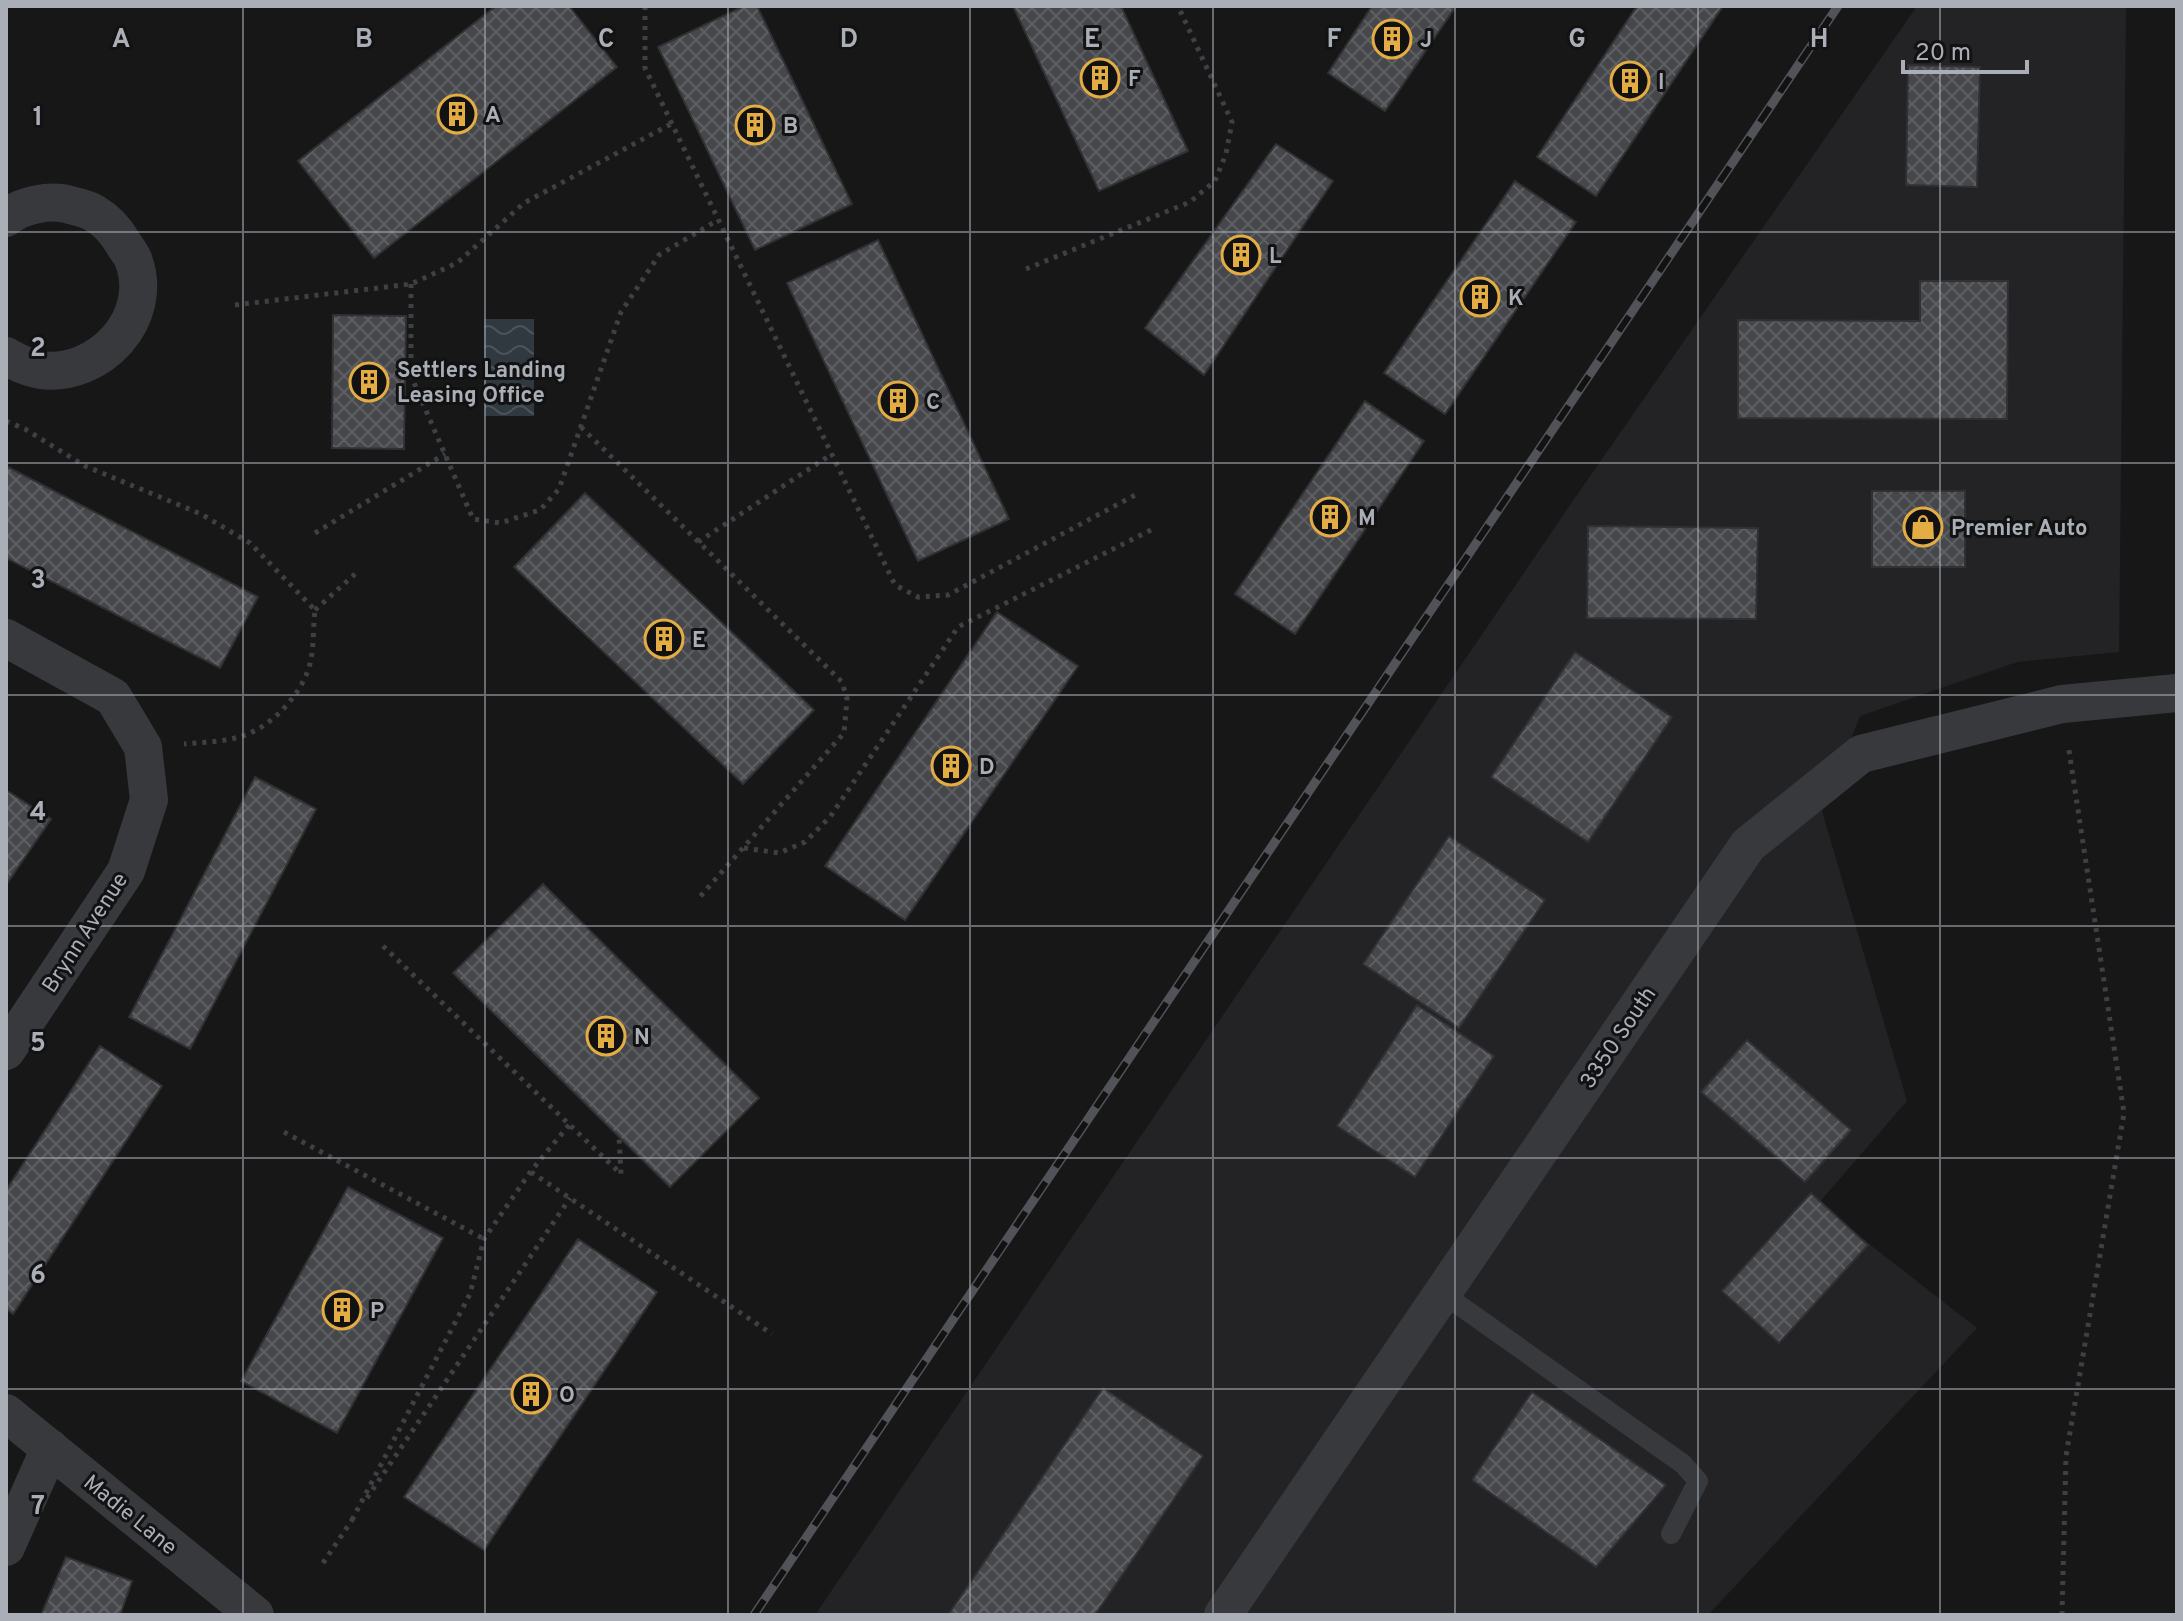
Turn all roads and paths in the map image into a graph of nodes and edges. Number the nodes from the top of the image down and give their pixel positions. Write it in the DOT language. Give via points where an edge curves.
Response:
graph roads {
  1 [pos="645,6"];
  2 [pos="1178,6"];
  3 [pos="671,124"];
  4 [pos="8,212"];
  5 [pos="718,220"];
  6 [pos="1026,269"];
  7 [pos="411,284"];
  8 [pos="235,305"];
  9 [pos="6,356"];
  10 [pos="6,421"];
  11 [pos="581,427"];
  12 [pos="445,454"];
  13 [pos="832,454"];
  14 [pos="1137,494"];
  15 [pos="1155,528"];
  16 [pos="315,533"];
  17 [pos="698,542"];
  18 [pos="355,574"];
  19 [pos="315,610"];
  20 [pos="6,638"];
  21 [pos="2177,693"];
  22 [pos="2062,704"];
  23 [pos="143,747"];
  24 [pos="743,848"];
  25 [pos="698,899"];
  26 [pos="383,946"];
  27 [pos="6,1051"];
  28 [pos="569,1125"];
  29 [pos="284,1132"];
  30 [pos="619,1137"];
  31 [pos="531,1171"];
  32 [pos="570,1198"];
  33 [pos="484,1239"];
  34 [pos="1442,1293"];
  35 [pos="772,1334"];
  36 [pos="6,1413"];
  37 [pos="50,1448"];
  38 [pos="352,1520"];
  39 [pos="1671,1534"];
  40 [pos="6,1547"];
  41 [pos="323,1563"];
  42 [pos="255,1615"];
  43 [pos="1223,1615"];
  44 [pos="2062,1615"];
  1 -- 3 [label="path" via="645,68"];
  2 -- 6 [label="path" via="1232,122 1215,181 1190,202"];
  3 -- 5 [label="path"];
  3 -- 7 [label="path" via="524,203 457,263"];
  4 -- 9 [label="street" via="65,203 93,212 122,241 133,261 138,289 132,317 119,339 97,358 70,369 42,370"];
  5 -- 11 [label="path" via="659,255 628,300"];
  5 -- 13 [label="path"];
  7 -- 8 [label="path"];
  7 -- 12 [label="path" via="411,376"];
  10 -- 19 [label="path" via="85,466 201,514 250,543"];
  11 -- 12 [label="path" via="559,489 540,510 500,523 473,519"];
  11 -- 17 [label="path"];
  12 -- 16 [label="path"];
  13 -- 14 [label="path" via="895,585 918,597 948,595"];
  13 -- 17 [label="path"];
  15 -- 24 [label="path" via="958,627 830,817 805,842 779,853"];
  17 -- 24 [label="path" via="842,682 847,699 844,733"];
  18 -- 19 [label="path"];
  19 -- 23 [label="path" via="311,660 302,686 277,715 252,733 219,741"];
  20 -- 23 [label="street, Brynn Avenue" via="113,697"];
  21 -- 22 [label="street, 3350 South"];
  22 -- 34 [label="street, 3350 South" via="1861,754 1748,845"];
  22 -- 44 [label="path" via="2124,1113 2066,1456"];
  23 -- 27 [label="street, Brynn Avenue" via="149,800 126,871"];
  24 -- 25 [label="path"];
  26 -- 28 [label="path"];
  28 -- 30 [label="path" via="621,1174"];
  28 -- 31 [label="path"];
  29 -- 33 [label="path"];
  31 -- 32 [label="path"];
  31 -- 33 [label="path"];
  32 -- 35 [label="path"];
  32 -- 38 [label="path"];
  33 -- 38 [label="path" via="470,1294"];
  34 -- 39 [label="lane" via="1683,1464 1698,1481"];
  34 -- 43 [label="street, 3350 South"];
  36 -- 37 [label="street, Madie Lane"];
  37 -- 40 [label="street"];
  37 -- 42 [label="street, Madie Lane"];
  38 -- 41 [label="path"];
}
